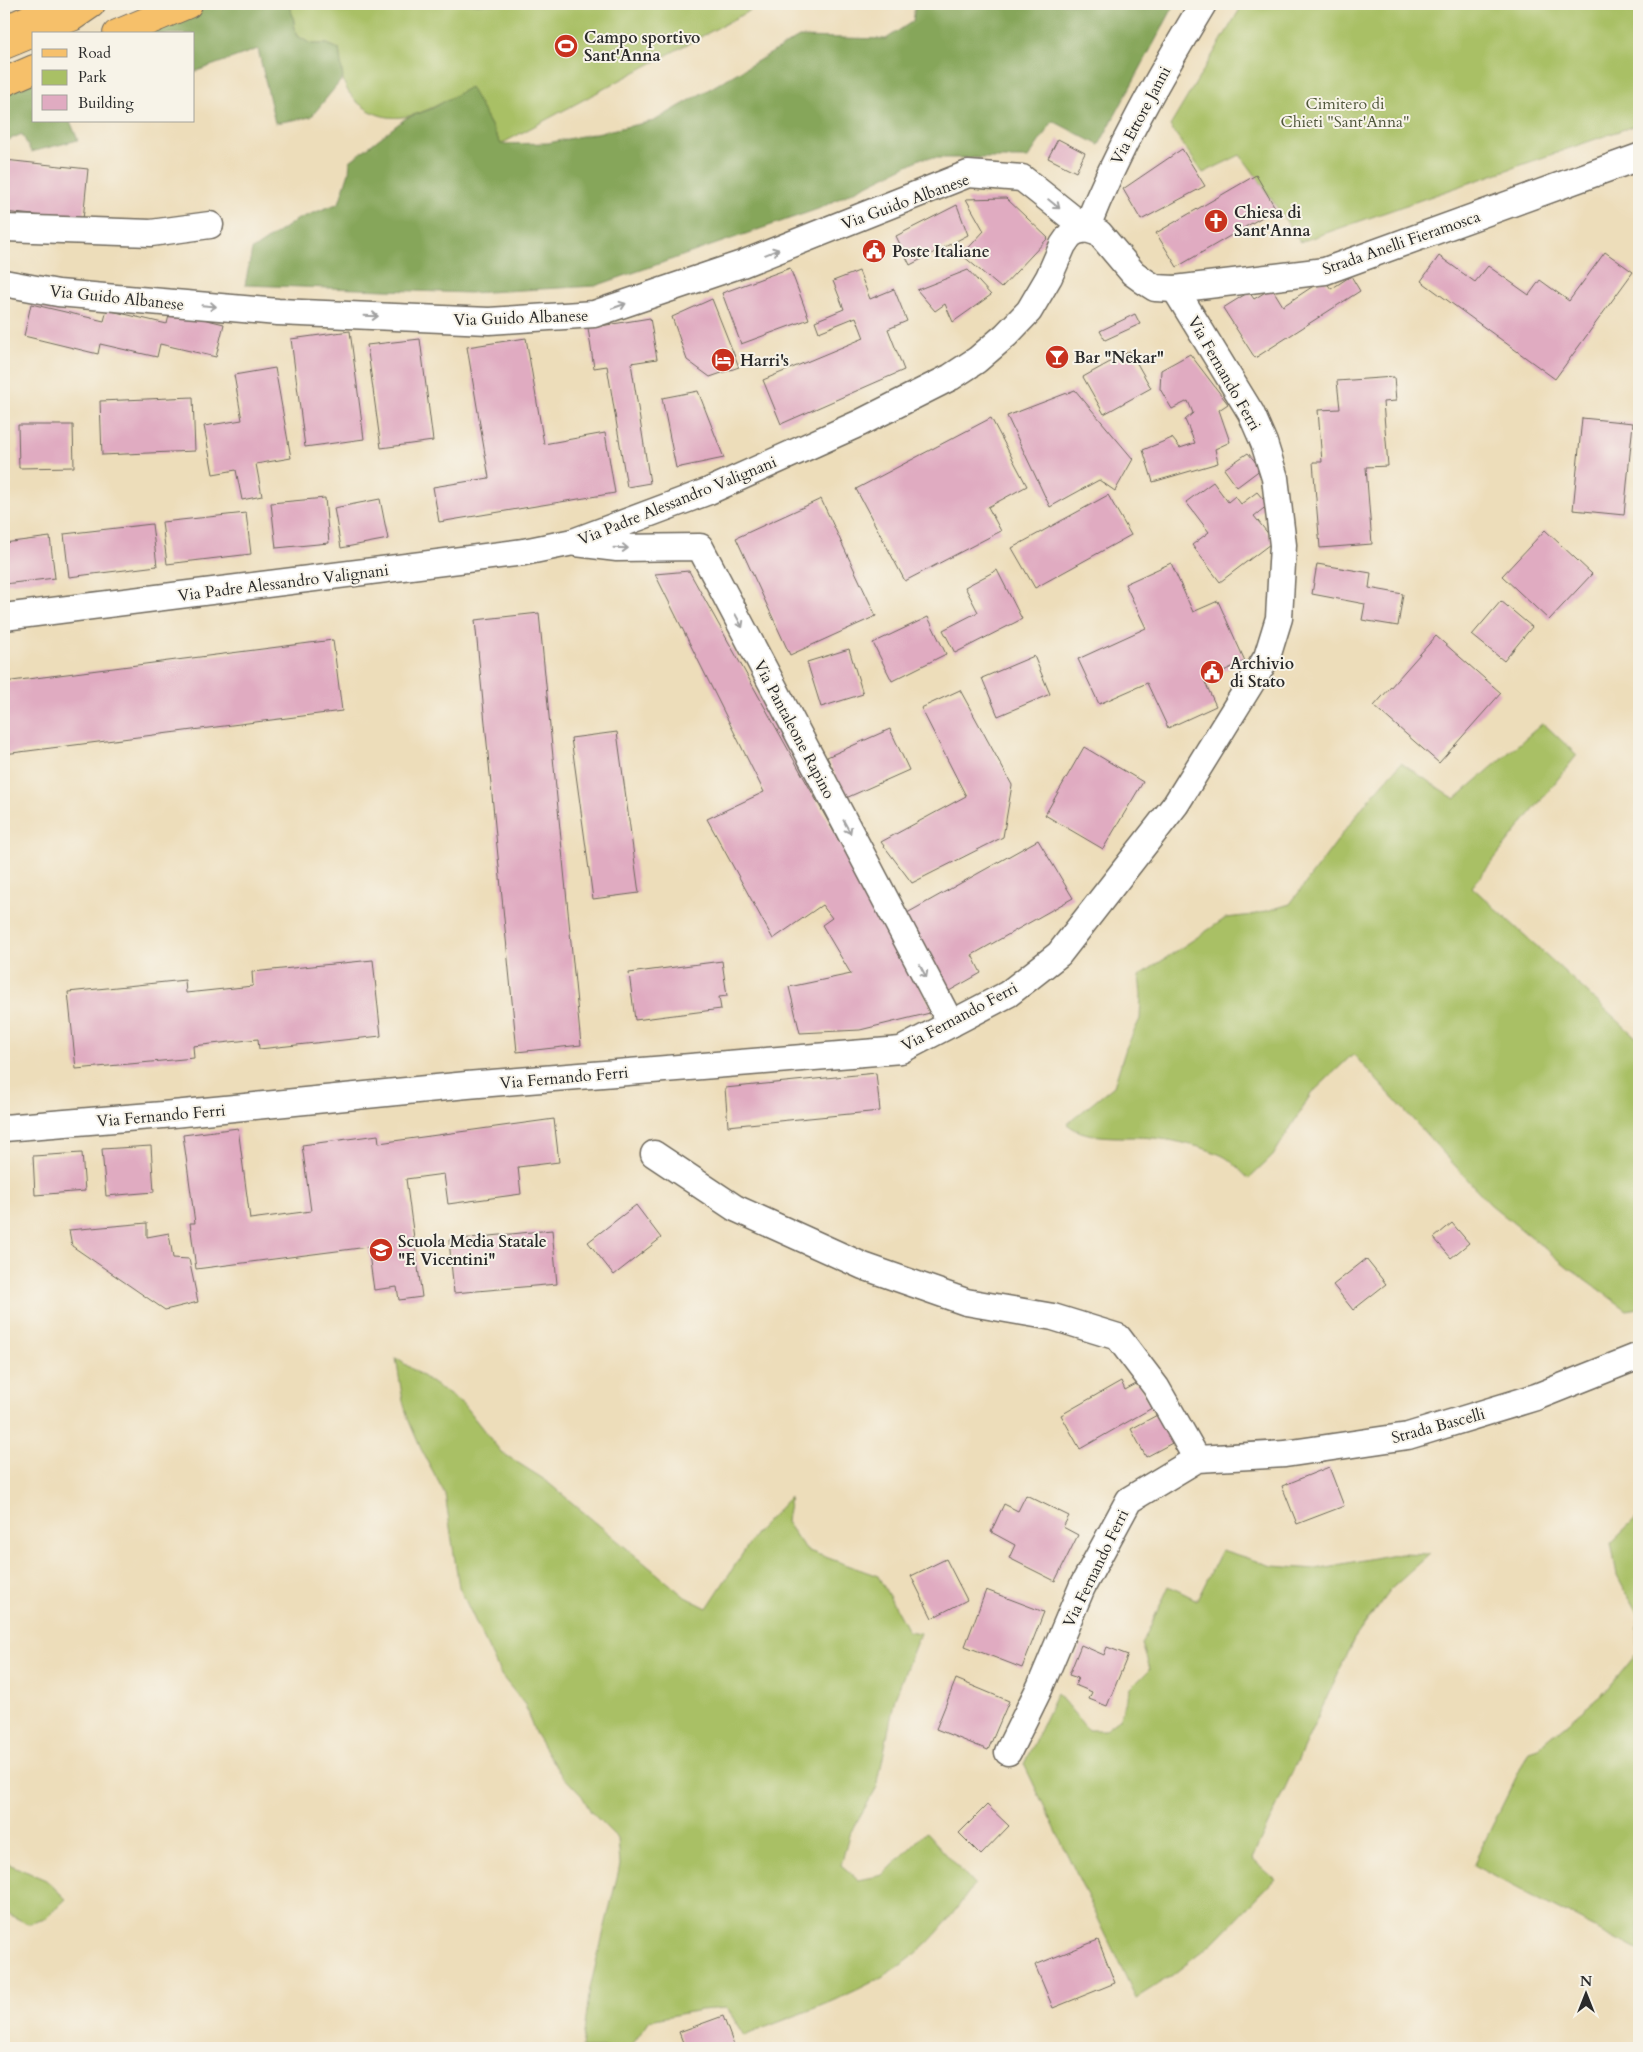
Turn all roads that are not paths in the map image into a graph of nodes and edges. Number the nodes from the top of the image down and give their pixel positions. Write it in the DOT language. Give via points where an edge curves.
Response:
graph roads {
  1 [pos="49,4"];
  2 [pos="91,4"];
  3 [pos="139,4"];
  4 [pos="188,4"];
  5 [pos="1203,4"];
  6 [pos="4,30"];
  7 [pos="34,32"];
  8 [pos="110,32"];
  9 [pos="122,32"];
  10 [pos="32,33"];
  11 [pos="4,44"];
  12 [pos="32,70"];
  13 [pos="4,82"];
  14 [pos="1639,157"];
  15 [pos="210,225"];
  16 [pos="4,228"];
  17 [pos="1086,229"];
  18 [pos="4,283"];
  19 [pos="1165,288"];
  20 [pos="572,542"];
  21 [pos="4,617"];
  22 [pos="951,1024"];
  23 [pos="4,1128"];
  24 [pos="654,1154"];
  25 [pos="1639,1356"];
  26 [pos="1197,1459"];
  27 [pos="1008,1752"];
  1 -- 6 [label="main road" via="29,19"];
  2 -- 7 [label="main road" via="72,17"];
  3 -- 8 [label="main road"];
  4 -- 9 [label="main road"];
  5 -- 17 [label="street, Via Ettore Janni" via="1142,106"];
  10 -- 11 [label="main road"];
  12 -- 13 [label="main road"];
  14 -- 19 [label="street, Strada Anelli Fieramosca" via="1325,271"];
  15 -- 16 [label="street" via="151,233"];
  18 -- 17 [label="street, Via Guido Albanese, one-way" via="58,293 278,312 489,321 594,314 742,264 968,174 1022,178"];
  17 -- 19 [label="street, Via Guido Albanese" via="1099,233 1133,273"];
  17 -- 20 [label="street, Via Padre Alessandro Valignani" via="1070,235 1029,310 977,360 951,376 860,423 709,491"];
  19 -- 22 [label="street, Via Fernando Ferri" via="1251,412 1264,443 1276,478 1283,545 1279,618 1267,657 1176,804 1059,954 1008,994"];
  20 -- 21 [label="street, Via Padre Alessandro Valignani" via="524,552"];
  20 -- 22 [label="street, Via Pantaleone Rapino, one-way" via="617,548 700,547"];
  22 -- 23 [label="street, Via Fernando Ferri" via="901,1050 467,1084"];
  24 -- 26 [label="street" via="735,1208 863,1266 966,1302 1053,1317 1118,1337 1156,1387"];
  25 -- 26 [label="street, Strada Bascelli" via="1536,1397 1408,1436 1286,1454"];
  26 -- 27 [label="street, Via Fernando Ferri" via="1129,1500 1082,1587 1040,1687"];
}
